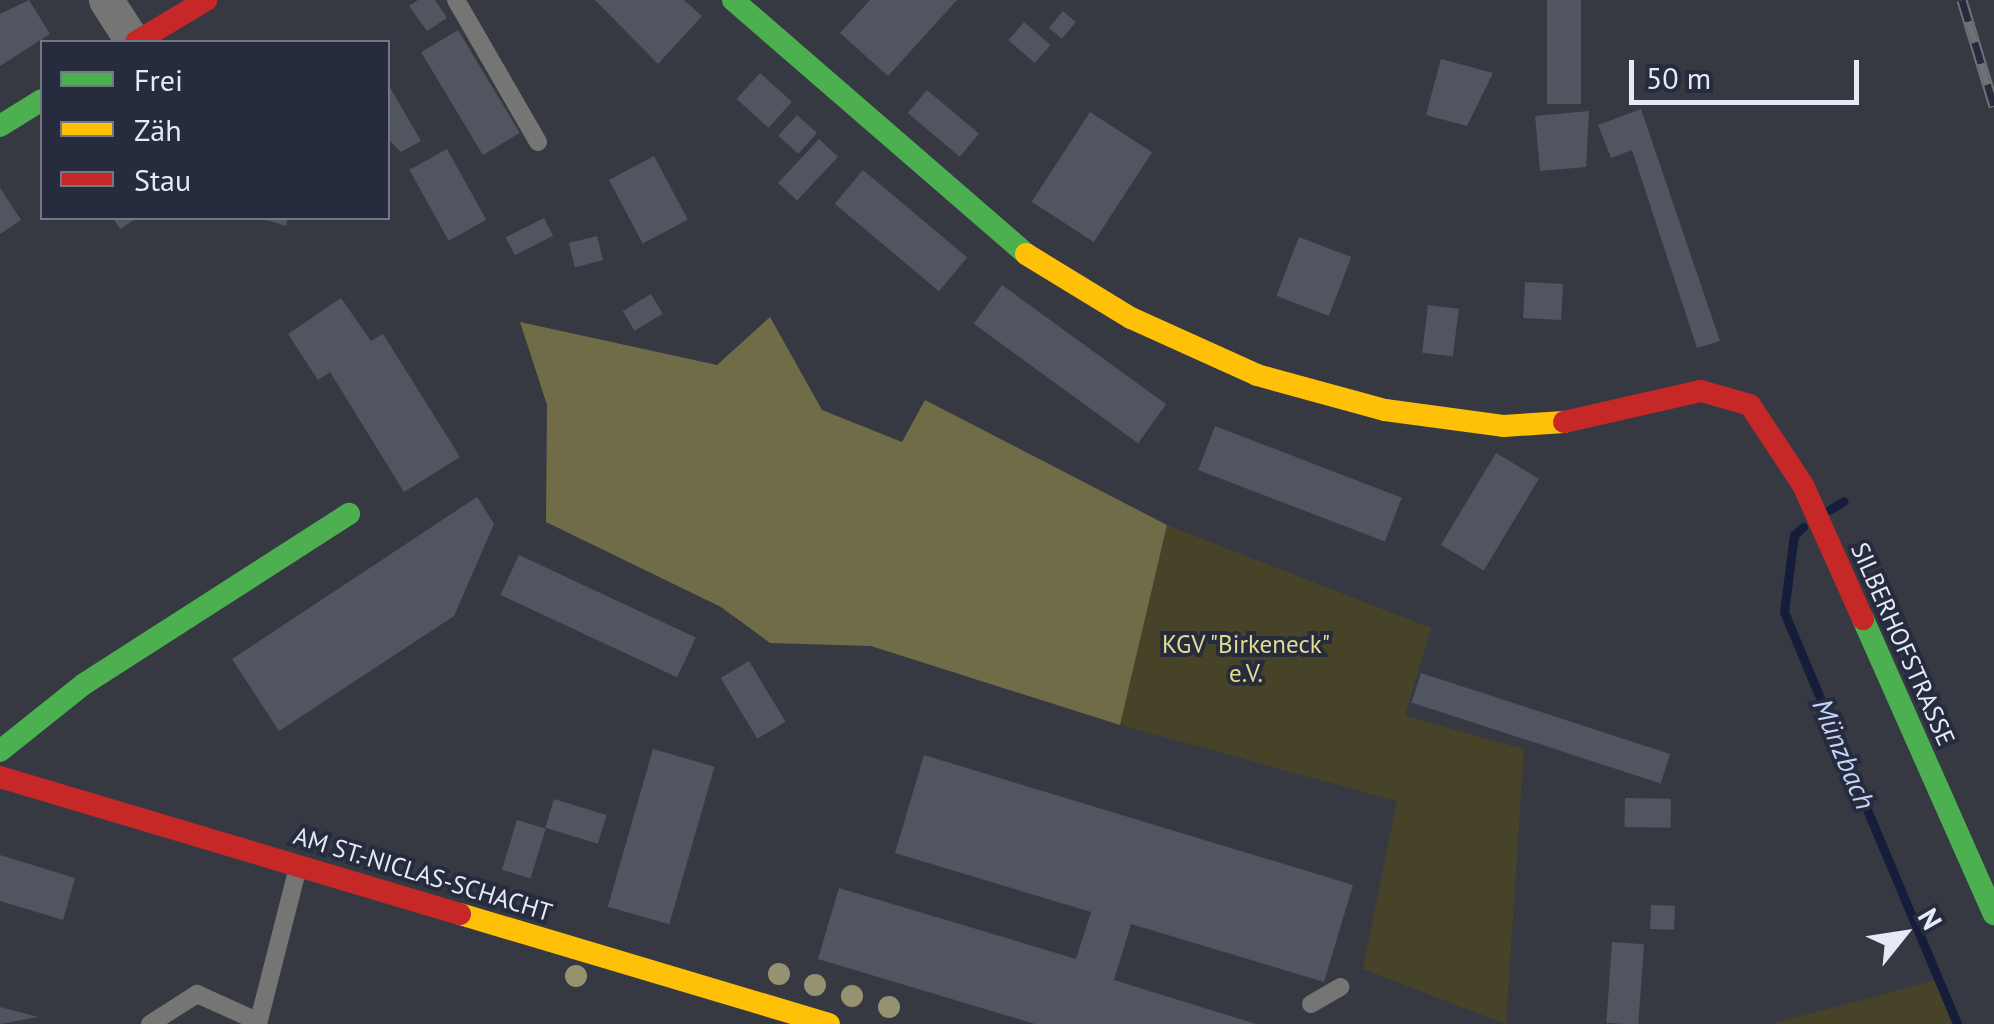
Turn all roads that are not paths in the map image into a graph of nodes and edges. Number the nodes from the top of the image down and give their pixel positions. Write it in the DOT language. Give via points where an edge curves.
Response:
graph roads {
  1 [pos="106,0"];
  2 [pos="206,0"];
  3 [pos="456,0"];
  4 [pos="733,0"];
  5 [pos="133,40"];
  6 [pos="137,40"];
  7 [pos="40,101"];
  8 [pos="0,126"];
  9 [pos="538,142"];
  10 [pos="349,514"];
  11 [pos="0,750"];
  12 [pos="0,777"];
  13 [pos="298,866"];
  14 [pos="1994,914"];
  15 [pos="1341,987"];
  16 [pos="1311,1004"];
  17 [pos="258,1023"];
  18 [pos="150,1024"];
  19 [pos="829,1024"];
  1 -- 5 [label="street"];
  2 -- 6 [label="street"];
  3 -- 9 [label="lane"];
  4 -- 14 [label="street, SILBERHOFSTRASSE" via="1020,250 1131,318 1257,375 1384,410 1504,426 1575,422 1701,391 1750,405 1803,485"];
  7 -- 8 [label="street"];
  10 -- 11 [label="street" via="84,684"];
  12 -- 13 [label="street, AM ST.-NICLAS-SCHACHT"];
  13 -- 17 [label="lane"];
  13 -- 19 [label="street, AM ST.-NICLAS-SCHACHT"];
  15 -- 16 [label="lane"];
  17 -- 18 [label="lane" via="197,994"];
}
